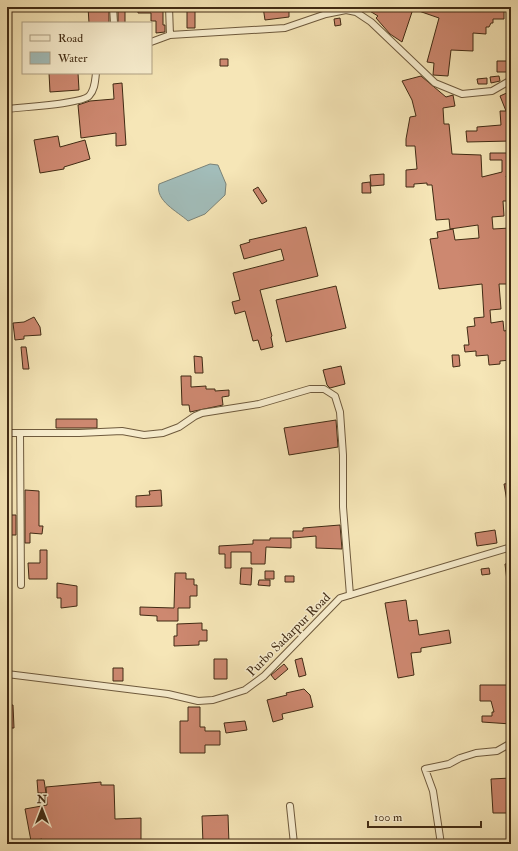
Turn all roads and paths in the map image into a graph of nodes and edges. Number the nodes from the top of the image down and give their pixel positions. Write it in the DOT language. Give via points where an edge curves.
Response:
graph roads {
  1 [pos="112,7"];
  2 [pos="169,7"];
  3 [pos="114,22"];
  4 [pos="170,35"];
  5 [pos="152,42"];
  6 [pos="96,74"];
  7 [pos="511,80"];
  8 [pos="7,109"];
  9 [pos="7,433"];
  10 [pos="20,433"];
  11 [pos="511,547"];
  12 [pos="21,585"];
  13 [pos="350,595"];
  14 [pos="7,674"];
  15 [pos="511,743"];
  16 [pos="290,806"];
  17 [pos="294,844"];
  18 [pos="441,844"];
  1 -- 3 [label="street"];
  2 -- 4 [label="street"];
  4 -- 5 [label="street"];
  4 -- 7 [label="street" via="285,28 346,10 356,12 371,22 435,83 462,94 492,91"];
  6 -- 8 [label="street" via="94,91 88,98"];
  9 -- 10 [label="street"];
  10 -- 12 [label="street"];
  10 -- 13 [label="street" via="122,430 144,434 163,433 202,414 259,404 310,389 324,389 334,396 340,412 343,507"];
  11 -- 13 [label="street, Purbo Sadarpur Road"];
  13 -- 14 [label="street, Purbo Sadarpur Road" via="340,598 264,676 246,690 213,700 198,701 168,694"];
  15 -- 18 [label="street" via="497,750 476,753 449,764 425,769 433,791"];
  16 -- 17 [label="street"];
}
